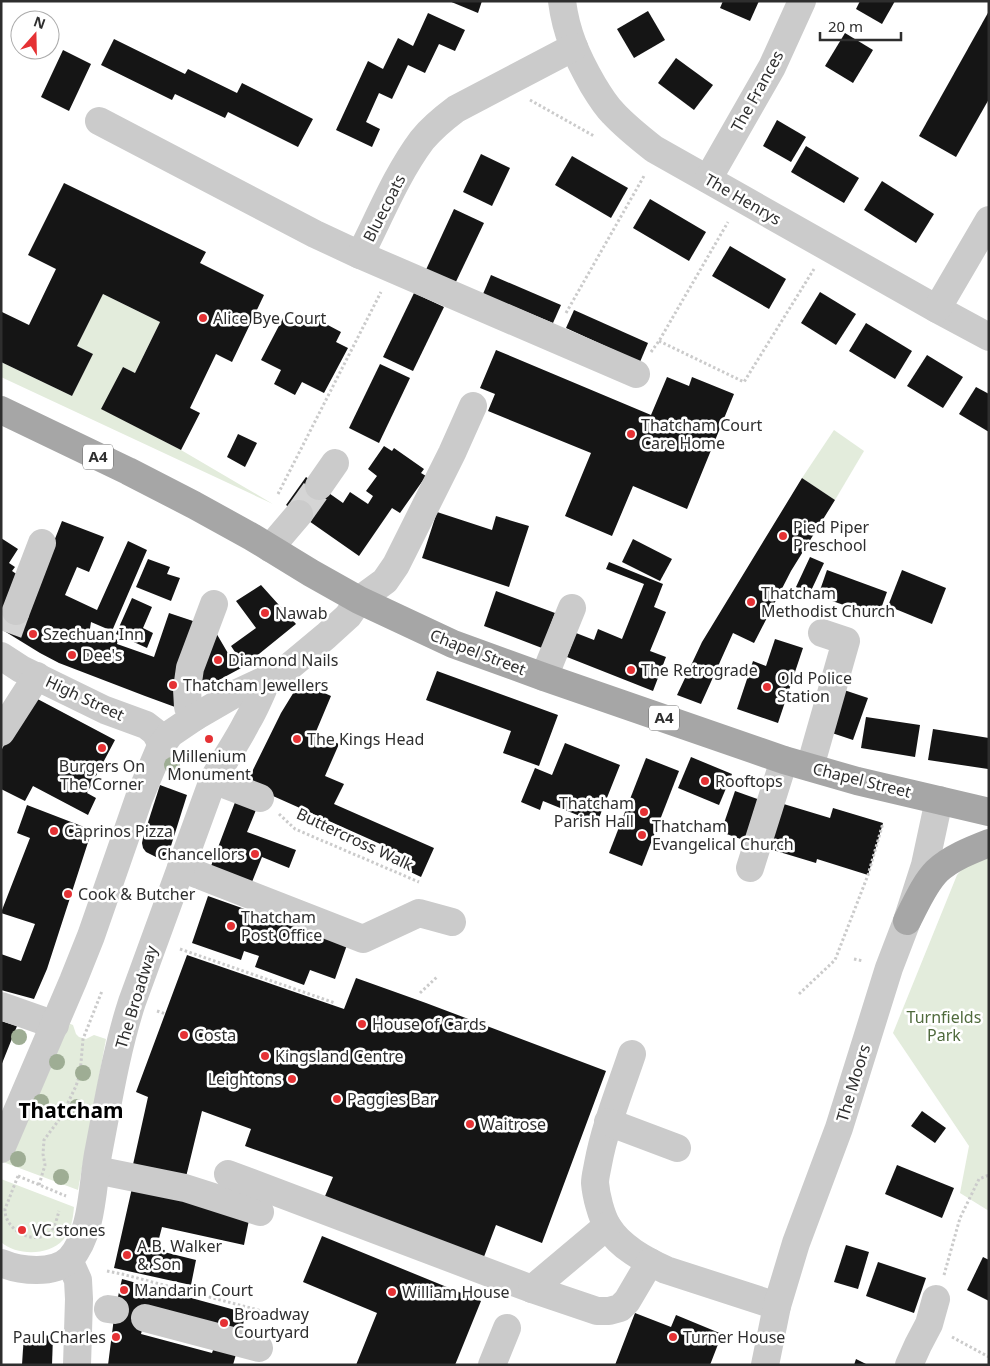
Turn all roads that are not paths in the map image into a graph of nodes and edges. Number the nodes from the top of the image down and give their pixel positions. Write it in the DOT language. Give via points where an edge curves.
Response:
graph roads {
  1 [pos="562,1"];
  2 [pos="802,1"];
  3 [pos="574,47"];
  4 [pos="99,121"];
  5 [pos="708,179"];
  6 [pos="989,220"];
  7 [pos="360,255"];
  8 [pos="937,309"];
  9 [pos="989,337"];
  10 [pos="636,374"];
  11 [pos="473,406"];
  12 [pos="1,410"];
  13 [pos="335,462"];
  14 [pos="319,486"];
  15 [pos="299,514"];
  16 [pos="42,543"];
  17 [pos="270,548"];
  18 [pos="359,600"];
  19 [pos="214,604"];
  20 [pos="572,608"];
  21 [pos="822,633"];
  22 [pos="14,649"];
  23 [pos="544,677"];
  24 [pos="267,680"];
  25 [pos="1,700"];
  26 [pos="195,716"];
  27 [pos="1,732"];
  28 [pos="160,746"];
  29 [pos="784,760"];
  30 [pos="810,767"];
  31 [pos="213,780"];
  32 [pos="260,798"];
  33 [pos="939,800"];
  34 [pos="989,812"];
  35 [pos="989,843"];
  36 [pos="181,868"];
  37 [pos="750,868"];
  38 [pos="907,921"];
  39 [pos="452,922"];
  40 [pos="1,1006"];
  41 [pos="55,1025"];
  42 [pos="632,1054"];
  43 [pos="608,1122"];
  44 [pos="676,1148"];
  45 [pos="6,1161"];
  46 [pos="96,1170"];
  47 [pos="228,1174"];
  48 [pos="260,1212"];
  49 [pos="607,1226"];
  50 [pos="69,1260"];
  51 [pos="650,1262"];
  52 [pos="1,1263"];
  53 [pos="532,1288"];
  54 [pos="777,1306"];
  55 [pos="932,1312"];
  56 [pos="145,1318"];
  57 [pos="507,1328"];
  58 [pos="258,1351"];
  59 [pos="77,1365"];
  60 [pos="492,1365"];
  61 [pos="765,1365"];
  62 [pos="910,1365"];
  1 -- 3 [label="street, The Henrys"];
  2 -- 5 [label="street, The Frances" via="772,67"];
  3 -- 5 [label="street, The Henrys" via="580,63 612,113 654,149"];
  3 -- 7 [label="street, Bluecoats" via="444,118 423,139 406,164"];
  4 -- 7 [label="street, Bluecoats"];
  5 -- 8 [label="street, The Henrys"];
  6 -- 8 [label="street"];
  7 -- 10 [label="street"];
  8 -- 9 [label="street, The Henrys"];
  11 -- 18 [label="street" via="396,565 385,581"];
  12 -- 17 [label="main road, Chapel Street / A4" via="178,496"];
  13 -- 14 [label="street"];
  15 -- 17 [label="street"];
  16 -- 22 [label="street"];
  17 -- 18 [label="main road, Chapel Street / A4"];
  18 -- 23 [label="main road, Chapel Street / A4" via="453,644"];
  18 -- 24 [label="street" via="348,616 326,636 284,671"];
  19 -- 26 [label="street" via="190,668 188,707"];
  20 -- 23 [label="street"];
  21 -- 30 [label="street" via="846,641"];
  22 -- 25 [label="street"];
  22 -- 27 [label="street"];
  22 -- 28 [label="street, High Street" via="105,710 146,724 155,732"];
  23 -- 29 [label="main road, Chapel Street / A4"];
  24 -- 26 [label="street"];
  24 -- 31 [label="street, The Broadway" via="247,723"];
  26 -- 28 [label="street" via="170,734"];
  28 -- 41 [label="street"];
  29 -- 30 [label="main road, Chapel Street / A4"];
  29 -- 37 [label="street"];
  30 -- 33 [label="main road, Chapel Street / A4"];
  31 -- 32 [label="street"];
  31 -- 36 [label="street, The Broadway"];
  33 -- 34 [label="main road, Chapel Street / A4"];
  33 -- 38 [label="street, The Moors" via="925,865"];
  35 -- 38 [label="main road" via="938,870"];
  36 -- 39 [label="street" via="363,938 419,913"];
  36 -- 46 [label="street, The Broadway" via="124,1026"];
  38 -- 54 [label="street, The Moors"];
  40 -- 41 [label="street"];
  41 -- 45 [label="street"];
  42 -- 43 [label="street"];
  43 -- 44 [label="street"];
  43 -- 49 [label="street" via="595,1182"];
  46 -- 48 [label="street" via="185,1188"];
  46 -- 50 [label="street, The Broadway" via="88,1219 80,1244"];
  47 -- 53 [label="street"];
  49 -- 51 [label="street" via="622,1243"];
  49 -- 53 [label="street"];
  50 -- 52 [label="street" via="49,1269 32,1271"];
  50 -- 59 [label="street" via="78,1280 80,1299"];
  51 -- 53 [label="street" via="627,1301 620,1308 609,1311 597,1311"];
  51 -- 54 [label="street"];
  54 -- 61 [label="street, The Moors"];
  55 -- 62 [label="street"];
  56 -- 58 [label="street"];
  57 -- 60 [label="street"];
}
